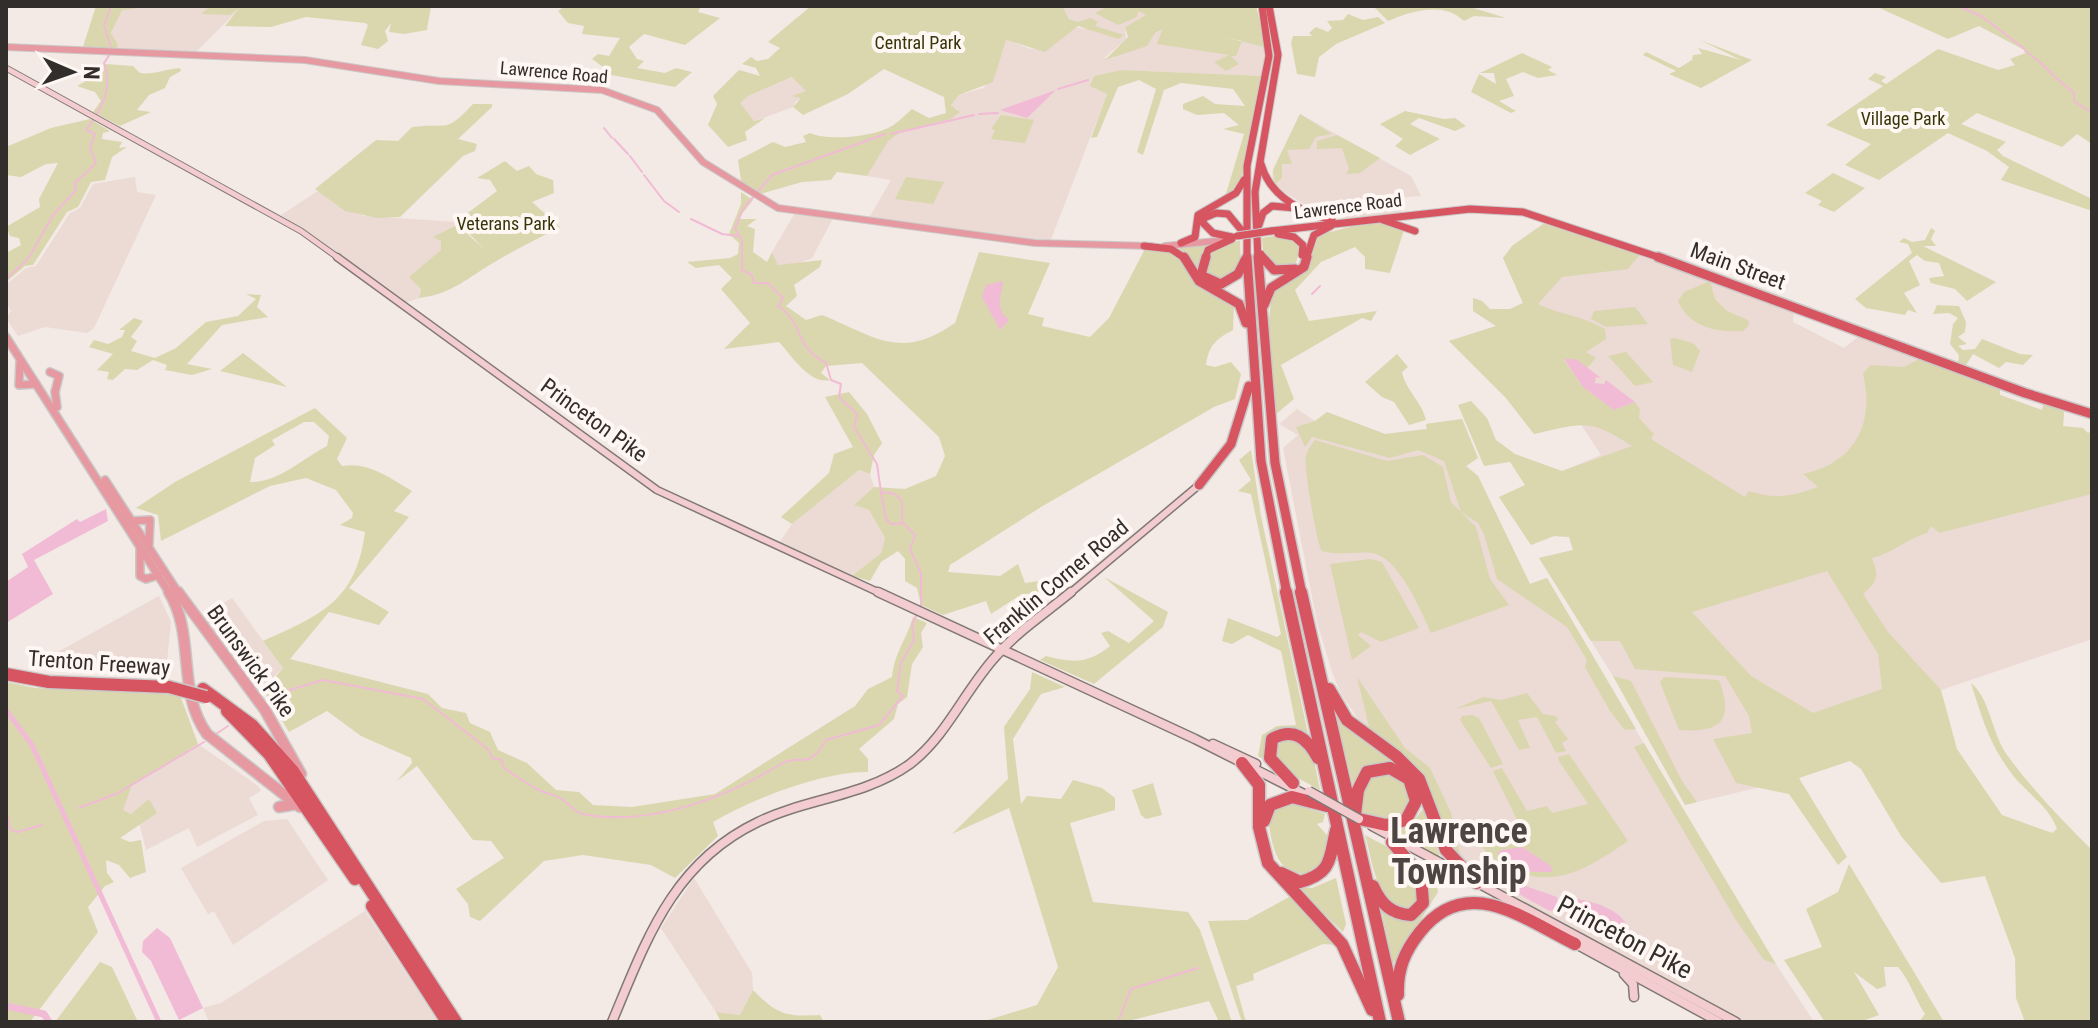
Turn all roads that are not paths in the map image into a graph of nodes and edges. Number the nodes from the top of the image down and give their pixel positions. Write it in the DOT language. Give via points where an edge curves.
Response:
graph roads {
  1 [pos="1262,6"];
  2 [pos="1269,6"];
  3 [pos="6,47"];
  4 [pos="6,68"];
  5 [pos="1264,139"];
  6 [pos="1247,175"];
  7 [pos="1422,214"];
  8 [pos="1377,220"];
  9 [pos="1346,222"];
  10 [pos="1274,232"];
  11 [pos="1411,232"];
  12 [pos="1257,238"];
  13 [pos="1238,239"];
  14 [pos="1181,243"];
  15 [pos="1149,246"];
  16 [pos="6,329"];
  17 [pos="6,337"];
  18 [pos="1264,347"];
  19 [pos="19,357"];
  20 [pos="1252,357"];
  21 [pos="50,372"];
  22 [pos="36,384"];
  23 [pos="57,407"];
  24 [pos="2092,414"];
  25 [pos="1199,485"];
  26 [pos="128,525"];
  27 [pos="139,543"];
  28 [pos="152,552"];
  29 [pos="159,575"];
  30 [pos="1001,650"];
  31 [pos="1316,660"];
  32 [pos="6,671"];
  33 [pos="204,693"];
  34 [pos="1195,739"];
  35 [pos="1242,763"];
  36 [pos="1324,766"];
  37 [pos="1293,783"];
  38 [pos="1307,795"];
  39 [pos="317,805"];
  40 [pos="1327,806"];
  41 [pos="1356,821"];
  42 [pos="1337,826"];
  43 [pos="321,827"];
  44 [pos="1379,830"];
  45 [pos="1392,842"];
  46 [pos="1362,861"];
  47 [pos="1477,883"];
  48 [pos="1575,944"];
  49 [pos="1621,968"];
  50 [pos="1634,997"];
  51 [pos="1398,1016"];
  52 [pos="447,1022"];
  53 [pos="456,1022"];
  54 [pos="612,1022"];
  55 [pos="1380,1022"];
  56 [pos="1719,1022"];
  57 [pos="1736,1022"];
  1 -- 6 [label="highway" via="1270,73"];
  2 -- 5 [label="highway" via="1279,73"];
  3 -- 15 [label="main road, Lawrence Road" via="308,60 439,81 611,92 662,113 698,157 756,196 789,210 1022,242"];
  4 -- 30 [label="main road, Princeton Pike" via="301,231 657,490"];
  5 -- 9 [label="highway" via="1261,168 1271,188 1312,215"];
  5 -- 12 [label="highway" via="1257,169"];
  6 -- 13 [label="highway"];
  6 -- 14 [label="highway" via="1236,193 1198,215 1195,237"];
  7 -- 8 [label="highway, Lawrence Road"];
  7 -- 9 [label="highway, Lawrence Road"];
  7 -- 24 [label="highway, Main Street" via="1499,208 1546,218"];
  8 -- 9 [label="highway, Lawrence Road"];
  8 -- 11 [label="highway"];
  9 -- 10 [label="highway, Lawrence Road"];
  9 -- 18 [label="highway" via="1314,235 1304,267 1268,291"];
  10 -- 12 [label="highway" via="1298,222 1299,211 1285,205 1270,207 1261,216"];
  10 -- 12 [label="highway" via="1303,245 1300,263 1292,270 1267,266"];
  10 -- 13 [label="highway, Lawrence Road, bridge"];
  12 -- 18 [label="highway"];
  13 -- 13 [label="highway" via="1244,267 1237,279 1222,284 1205,280 1200,270 1207,252"];
  13 -- 14 [label="main road, Lawrence Road"];
  13 -- 15 [label="main road, Lawrence Road"];
  13 -- 20 [label="highway"];
  14 -- 15 [label="main road, Lawrence Road"];
  15 -- 20 [label="highway" via="1178,252 1199,281 1239,304"];
  16 -- 23 [label="main road, Brunswick Pike"];
  17 -- 19 [label="main road, Brunswick Pike"];
  18 -- 31 [label="highway" via="1270,437"];
  19 -- 22 [label="main road, Brunswick Pike"];
  19 -- 22 [label="main road" via="19,385"];
  20 -- 25 [label="highway" via="1235,437"];
  20 -- 36 [label="highway" via="1269,513"];
  21 -- 23 [label="main road" via="59,376"];
  22 -- 26 [label="main road, Brunswick Pike"];
  23 -- 26 [label="main road, Brunswick Pike"];
  25 -- 30 [label="main road, Franklin Corner Road"];
  26 -- 27 [label="main road, Brunswick Pike"];
  26 -- 28 [label="main road, Brunswick Pike"];
  26 -- 28 [label="main road" via="150,520"];
  27 -- 29 [label="main road, Brunswick Pike"];
  27 -- 29 [label="main road" via="140,576"];
  28 -- 39 [label="main road, Brunswick Pike" via="197,622 264,708"];
  29 -- 43 [label="main road, Brunswick Pike" via="182,619 197,722 283,791 279,807 297,804"];
  30 -- 34 [label="main road, Princeton Pike"];
  30 -- 54 [label="main road, Franklin Corner Road" via="911,763 867,788 758,822 695,866 654,922"];
  31 -- 41 [label="highway"];
  31 -- 47 [label="highway" via="1346,721 1419,779 1444,852"];
  32 -- 33 [label="highway, Trenton Freeway, bridge" via="49,682 168,684"];
  33 -- 39 [label="highway, Trenton Freeway" via="223,699 250,723"];
  33 -- 43 [label="highway, Trenton Freeway" via="269,754"];
  34 -- 35 [label="main road, Princeton Pike"];
  34 -- 37 [label="main road, Princeton Pike"];
  35 -- 38 [label="main road, Princeton Pike"];
  35 -- 55 [label="highway" via="1259,785 1259,827 1268,863 1342,944"];
  36 -- 37 [label="highway" via="1305,738 1279,734 1270,742 1270,758"];
  36 -- 42 [label="highway"];
  37 -- 38 [label="main road, Princeton Pike"];
  38 -- 40 [label="highway"];
  38 -- 41 [label="main road, Princeton Pike, bridge"];
  38 -- 42 [label="highway" via="1277,799 1265,812 1269,851 1280,872 1300,882 1319,877 1328,866"];
  39 -- 53 [label="highway, Brunswick Pike"];
  40 -- 44 [label="main road, Princeton Pike, bridge"];
  41 -- 44 [label="highway"];
  41 -- 44 [label="highway" via="1361,779 1375,768 1390,768 1409,779 1416,801 1403,822"];
  41 -- 46 [label="highway"];
  42 -- 55 [label="highway"];
  43 -- 52 [label="highway"];
  44 -- 45 [label="main road, Princeton Pike"];
  44 -- 47 [label="main road, Princeton Pike"];
  45 -- 46 [label="highway" via="1423,881 1424,898 1415,913 1401,915 1385,907"];
  45 -- 48 [label="main road, Princeton Pike"];
  46 -- 51 [label="highway"];
  47 -- 57 [label="main road, Princeton Pike"];
  48 -- 49 [label="main road, Princeton Pike"];
  48 -- 51 [label="highway" via="1492,905 1453,904 1435,914 1403,952"];
  49 -- 50 [label="main road" via="1633,984"];
  49 -- 56 [label="main road, Princeton Pike"];
}
